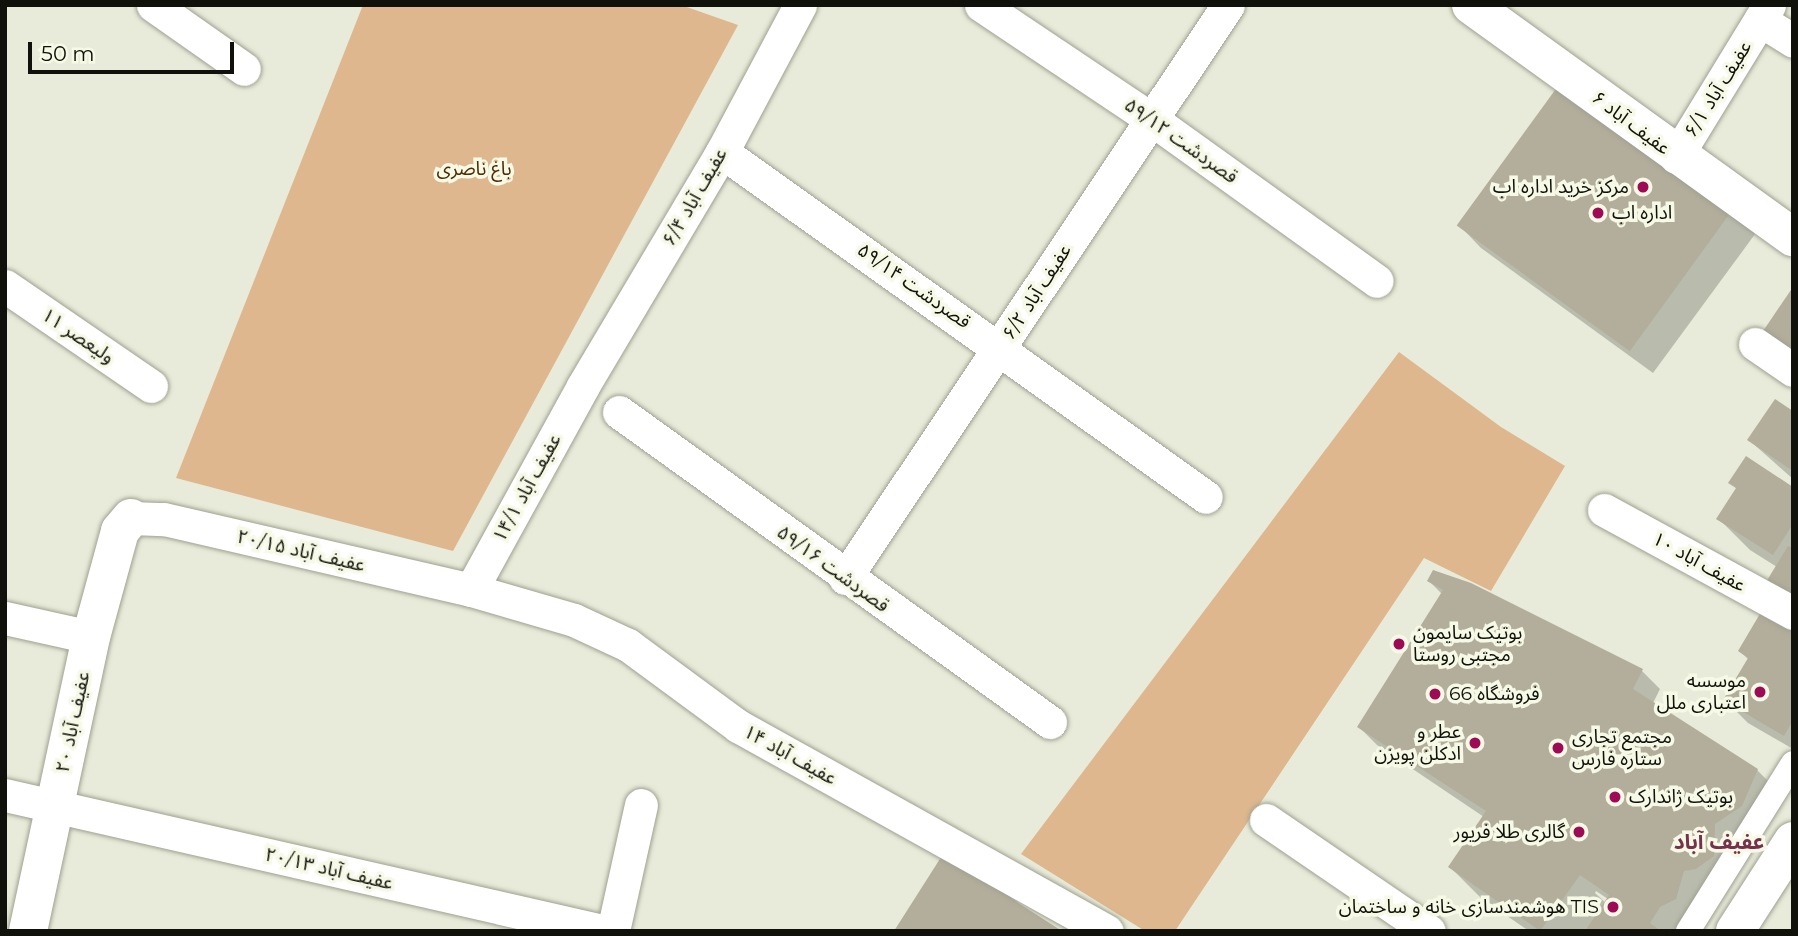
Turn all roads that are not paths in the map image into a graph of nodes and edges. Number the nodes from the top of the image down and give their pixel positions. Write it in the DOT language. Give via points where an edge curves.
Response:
graph roads {
  1 [pos="153,5"];
  2 [pos="800,5"];
  3 [pos="981,5"];
  4 [pos="1228,5"];
  5 [pos="1471,5"];
  6 [pos="1764,13"];
  7 [pos="1793,41"];
  8 [pos="244,69"];
  9 [pos="1150,118"];
  10 [pos="722,152"];
  11 [pos="1676,156"];
  12 [pos="1793,237"];
  13 [pos="1377,281"];
  14 [pos="5,286"];
  15 [pos="1755,344"];
  16 [pos="1001,347"];
  17 [pos="1793,370"];
  18 [pos="151,386"];
  19 [pos="583,386"];
  20 [pos="619,412"];
  21 [pos="1206,497"];
  22 [pos="1604,510"];
  23 [pos="131,518"];
  24 [pos="845,578"];
  25 [pos="471,590"];
  26 [pos="1793,613"];
  27 [pos="5,618"];
  28 [pos="91,637"];
  29 [pos="1050,722"];
  30 [pos="1793,763"];
  31 [pos="5,795"];
  32 [pos="641,805"];
  33 [pos="55,807"];
  34 [pos="1266,820"];
  35 [pos="1793,841"];
  36 [pos="28,931"];
  37 [pos="602,931"];
  38 [pos="613,931"];
  39 [pos="1107,931"];
  40 [pos="1429,931"];
  41 [pos="1688,931"];
  42 [pos="1735,931"];
  1 -- 8 [label="street"];
  2 -- 10 [label="street, عفیف آباد ۶/۴"];
  3 -- 9 [label="street, ۵۹/۱۲ قصردشت"];
  4 -- 9 [label="street, عفیف آباد ۶/۲"];
  5 -- 11 [label="street, عفیف آباد ۶"];
  6 -- 7 [label="street"];
  6 -- 11 [label="street, عفیف آباد ۶/۱"];
  9 -- 13 [label="street, ۵۹/۱۲ قصردشت"];
  9 -- 16 [label="street, عفیف آباد ۶/۲"];
  10 -- 16 [label="street, ۵۹/۱۴ قصردشت"];
  10 -- 19 [label="street, عفیف آباد ۶/۴"];
  11 -- 12 [label="street, عفیف آباد ۶"];
  14 -- 18 [label="street, ۱۱ ولیعصر"];
  15 -- 17 [label="street"];
  16 -- 21 [label="street, ۵۹/۱۴ قصردشت"];
  16 -- 24 [label="street, عفیف آباد ۶/۲"];
  19 -- 25 [label="street, عفیف آباد ۱۴/۱"];
  20 -- 24 [label="street, ۵۹/۱۶ قصردشت"];
  22 -- 26 [label="street, عفیف آباد ۱۰"];
  23 -- 25 [label="street, عفیف آباد ۲۰/۱۵" via="164,519"];
  23 -- 28 [label="street, عفیف آباد ۲۰" via="120,531"];
  24 -- 29 [label="street, ۵۹/۱۶ قصردشت"];
  25 -- 39 [label="street, عفیف آباد ۱۴" via="574,620 628,645 738,726"];
  27 -- 28 [label="street"];
  28 -- 33 [label="street, عفیف آباد ۲۰"];
  30 -- 41 [label="street"];
  31 -- 33 [label="street, عفیف آباد ۲۰/۱۳"];
  32 -- 38 [label="street"];
  33 -- 36 [label="street, عفیف آباد ۲۰"];
  33 -- 37 [label="street, عفیف آباد ۲۰/۱۳"];
  34 -- 40 [label="street"];
  35 -- 42 [label="street"];
}
